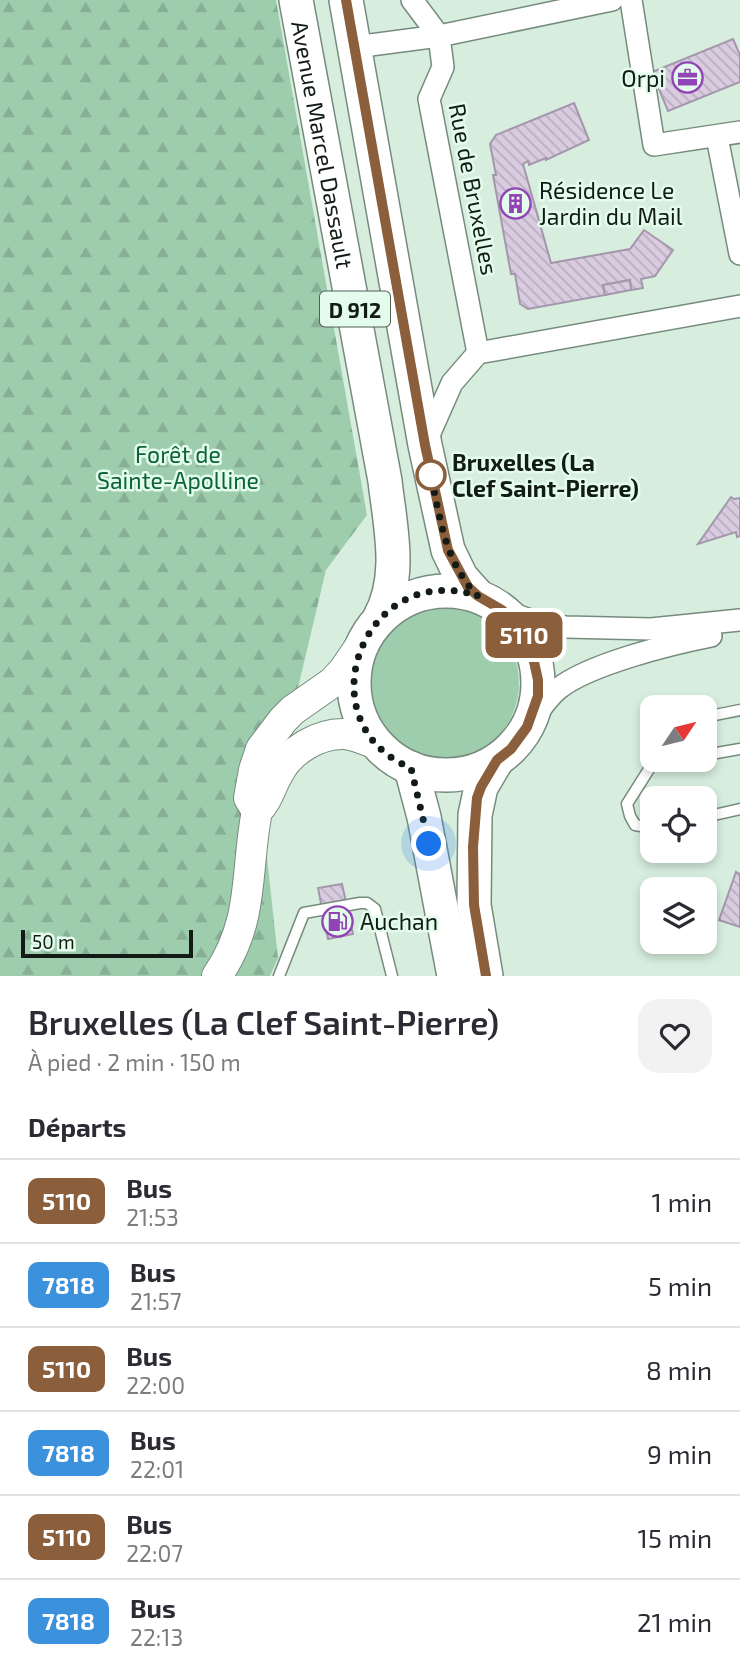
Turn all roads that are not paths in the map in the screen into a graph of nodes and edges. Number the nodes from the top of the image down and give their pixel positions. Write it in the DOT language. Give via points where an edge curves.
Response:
graph roads {
  1 [pos="296,0"];
  2 [pos="346,0"];
  3 [pos="412,0"];
  4 [pos="612,0"];
  5 [pos="631,0"];
  6 [pos="439,36"];
  7 [pos="355,47"];
  8 [pos="740,132"];
  9 [pos="717,137"];
  10 [pos="740,254"];
  11 [pos="740,306"];
  12 [pos="478,353"];
  13 [pos="425,445"];
  14 [pos="490,603"];
  15 [pos="740,620"];
  16 [pos="740,631"];
  17 [pos="370,632"];
  18 [pos="740,710"];
  19 [pos="718,714"];
  20 [pos="527,727"];
  21 [pos="376,744"];
  22 [pos="740,749"];
  23 [pos="718,753"];
  24 [pos="497,760"];
  25 [pos="411,768"];
  26 [pos="648,772"];
  27 [pos="740,809"];
  28 [pos="257,811"];
  29 [pos="717,814"];
  30 [pos="640,826"];
  31 [pos="217,976"];
  32 [pos="279,976"];
  33 [pos="392,976"];
  34 [pos="454,976"];
  35 [pos="486,976"];
  1 -- 17 [label="main road, Avenue Marcel Dassault / D 912" via="385,481 394,558 389,596"];
  2 -- 7 [label="main road, Avenue Marcel Dassault / D 912"];
  3 -- 6 [label="street"];
  4 -- 6 [label="street"];
  5 -- 9 [label="street" via="654,145"];
  6 -- 7 [label="street"];
  6 -- 12 [label="street, Rue de Bruxelles" via="443,67 429,99"];
  7 -- 13 [label="main road, Avenue Marcel Dassault / D 912"];
  8 -- 9 [label="street"];
  9 -- 10 [label="street"];
  11 -- 12 [label="street"];
  12 -- 13 [label="street" via="452,383"];
  13 -- 14 [label="main road, Avenue Marcel Dassault / D 912" via="448,550 461,577"];
  14 -- 15 [label="street" via="533,621 566,627 651,629"];
  14 -- 17 [label="main road" via="452,591 425,593 399,603"];
  14 -- 20 [label="main road" via="524,634 536,664 538,696"];
  16 -- 20 [label="street" via="678,642 576,677 552,695"];
  17 -- 21 [label="main road" via="354,673 354,692 361,720"];
  17 -- 28 [label="street" via="344,670 288,715 261,749 249,798"];
  18 -- 19 [label="lane"];
  20 -- 24 [label="main road"];
  21 -- 25 [label="main road"];
  21 -- 28 [label="street" via="345,734 307,745 285,762"];
  22 -- 23 [label="lane"];
  24 -- 25 [label="main road" via="454,775 432,775"];
  24 -- 35 [label="main road" via="481,787 475,815 474,905"];
  25 -- 34 [label="main road"];
  26 -- 30 [label="lane" via="627,804 630,817"];
  27 -- 29 [label="lane"];
  28 -- 31 [label="street" via="246,912"];
  32 -- 33 [label="lane" via="304,913 360,903 375,909"];
}
